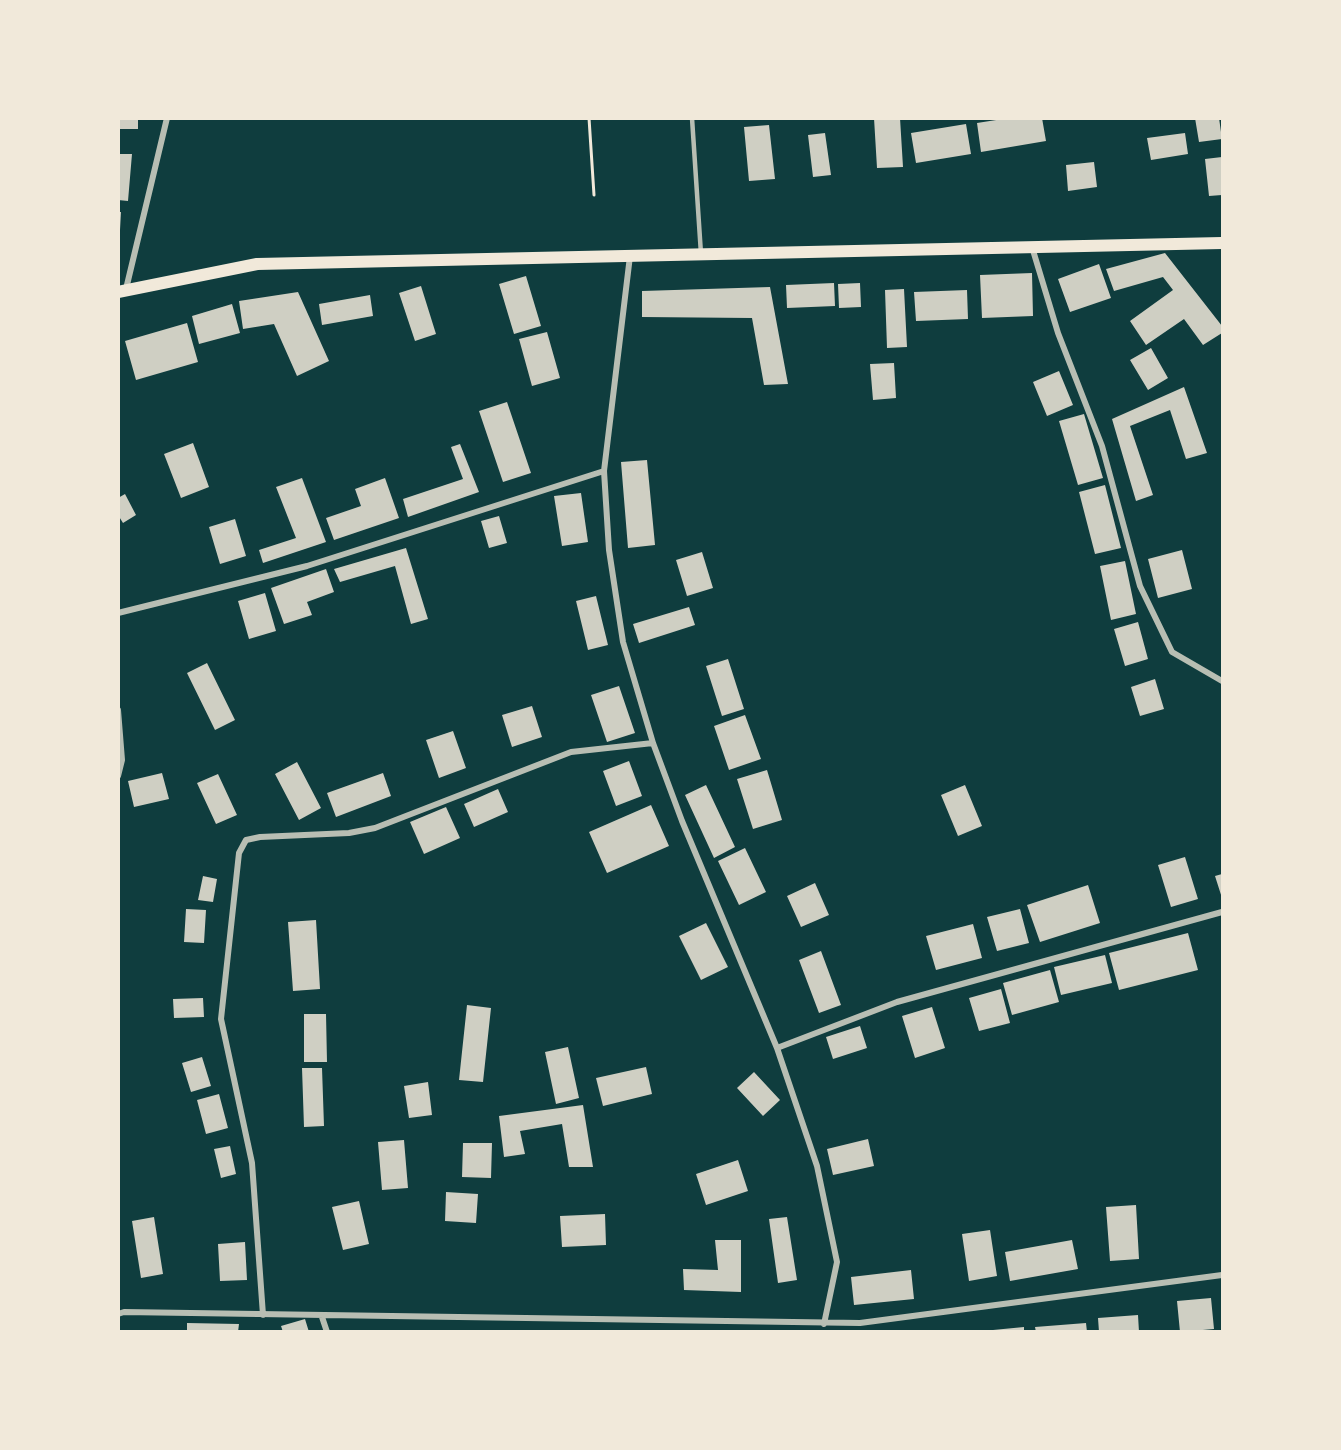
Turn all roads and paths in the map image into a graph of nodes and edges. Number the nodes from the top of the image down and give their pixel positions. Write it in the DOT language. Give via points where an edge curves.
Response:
graph roads {
  1 [pos="167,118"];
  2 [pos="588,118"];
  3 [pos="692,118"];
  4 [pos="594,195"];
  5 [pos="1222,243"];
  6 [pos="1032,247"];
  7 [pos="700,254"];
  8 [pos="630,256"];
  9 [pos="122,291"];
  10 [pos="604,471"];
  11 [pos="118,613"];
  12 [pos="1222,681"];
  13 [pos="118,710"];
  14 [pos="653,743"];
  15 [pos="118,776"];
  16 [pos="1222,912"];
  17 [pos="777,1048"];
  18 [pos="1222,1275"];
  19 [pos="118,1314"];
  20 [pos="263,1315"];
  21 [pos="322,1317"];
  22 [pos="824,1324"];
  23 [pos="327,1332"];
  1 -- 9 [label="street"];
  2 -- 4 [label="path"];
  3 -- 7 [label="lane"];
  5 -- 6 [label="main road"];
  6 -- 7 [label="main road"];
  6 -- 12 [label="street" via="1058,333 1102,446 1140,586 1172,651"];
  7 -- 8 [label="main road"];
  8 -- 9 [label="main road" via="257,264"];
  8 -- 10 [label="street"];
  10 -- 11 [label="street" via="307,566"];
  10 -- 14 [label="street" via="609,550 623,642"];
  13 -- 15 [label="street" via="122,760"];
  14 -- 17 [label="street"];
  14 -- 20 [label="street" via="571,752 375,828 246,840 239,853 221,1019 252,1163"];
  16 -- 17 [label="street" via="897,1002"];
  17 -- 22 [label="street" via="817,1166 837,1262"];
  18 -- 22 [label="street" via="860,1323"];
  19 -- 20 [label="street"];
  20 -- 21 [label="street"];
  21 -- 22 [label="street"];
  21 -- 23 [label="street"];
}
